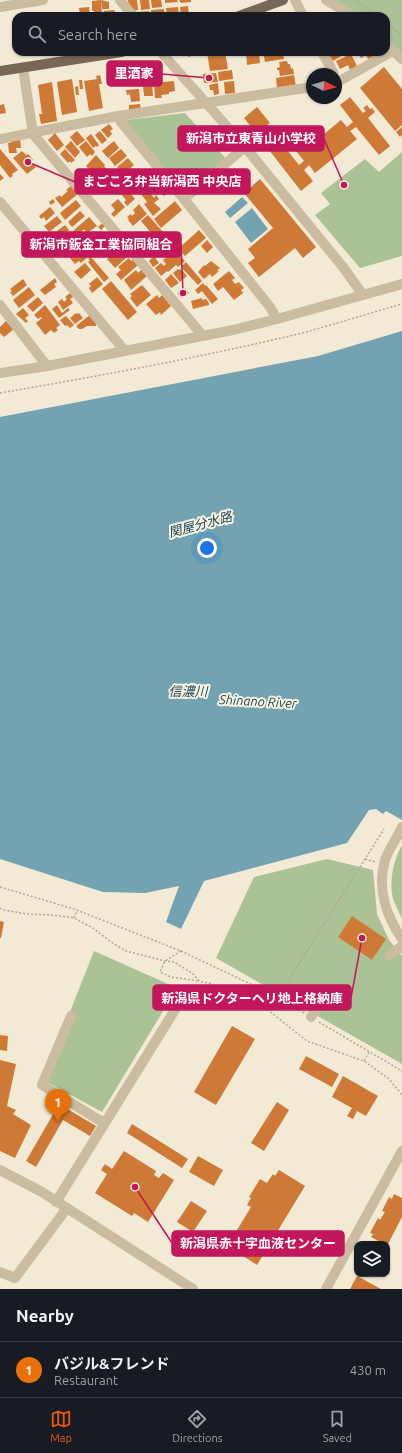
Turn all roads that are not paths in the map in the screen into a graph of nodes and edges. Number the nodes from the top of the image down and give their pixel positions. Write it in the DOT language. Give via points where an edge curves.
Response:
graph roads {
  1 [pos="43,0"];
  2 [pos="120,0"];
  3 [pos="283,0"];
  4 [pos="295,0"];
  5 [pos="326,0"];
  6 [pos="0,7"];
  7 [pos="130,12"];
  8 [pos="250,12"];
  9 [pos="301,12"];
  10 [pos="346,12"];
  11 [pos="390,48"];
  12 [pos="97,56"];
  13 [pos="165,56"];
  14 [pos="324,56"];
  15 [pos="374,56"];
  16 [pos="402,59"];
  17 [pos="23,68"];
  18 [pos="330,68"];
  19 [pos="0,72"];
  20 [pos="342,75"];
  21 [pos="306,88"];
  22 [pos="206,102"];
  23 [pos="118,116"];
  24 [pos="33,134"];
  25 [pos="0,139"];
  26 [pos="246,147"];
  27 [pos="184,199"];
  28 [pos="0,202"];
  29 [pos="402,284"];
  30 [pos="363,295"];
  31 [pos="0,305"];
  32 [pos="277,319"];
  33 [pos="203,336"];
  34 [pos="125,351"];
  35 [pos="47,366"];
  36 [pos="0,373"];
  37 [pos="402,827"];
  38 [pos="402,939"];
  39 [pos="402,946"];
  40 [pos="390,955"];
  41 [pos="186,992"];
  42 [pos="320,1004"];
  43 [pos="71,1016"];
  44 [pos="312,1017"];
  45 [pos="104,1122"];
  46 [pos="402,1151"];
  47 [pos="0,1170"];
  48 [pos="56,1202"];
  49 [pos="66,1208"];
  50 [pos="0,1272"];
  51 [pos="193,1289"];
  52 [pos="326,1289"];
  1 -- 6 [label="street"];
  2 -- 7 [label="street"];
  3 -- 8 [label="main road"];
  4 -- 9 [label="street"];
  5 -- 10 [label="street"];
  11 -- 16 [label="street"];
  12 -- 17 [label="main road"];
  13 -- 22 [label="street"];
  14 -- 18 [label="street"];
  15 -- 20 [label="street"];
  17 -- 19 [label="main road"];
  17 -- 24 [label="street"];
  21 -- 22 [label="street"];
  22 -- 23 [label="street"];
  22 -- 26 [label="street"];
  23 -- 24 [label="street"];
  23 -- 27 [label="street"];
  24 -- 25 [label="street"];
  24 -- 33 [label="street"];
  26 -- 27 [label="street"];
  26 -- 30 [label="street" via="343,266"];
  27 -- 32 [label="street"];
  28 -- 34 [label="street"];
  29 -- 30 [label="street"];
  30 -- 32 [label="street"];
  31 -- 35 [label="street"];
  32 -- 33 [label="street"];
  33 -- 34 [label="street"];
  34 -- 35 [label="street"];
  35 -- 36 [label="street"];
  37 -- 38 [label="street" via="386,859 382,886 390,919"];
  39 -- 40 [label="street"];
  41 -- 45 [label="street"];
  42 -- 44 [label="street"];
  43 -- 45 [label="street" via="42,1085"];
  45 -- 48 [label="street"];
  46 -- 52 [label="street"];
  47 -- 48 [label="street"];
  48 -- 49 [label="street"];
  49 -- 50 [label="street" via="15,1278"];
  49 -- 51 [label="street"];
}
